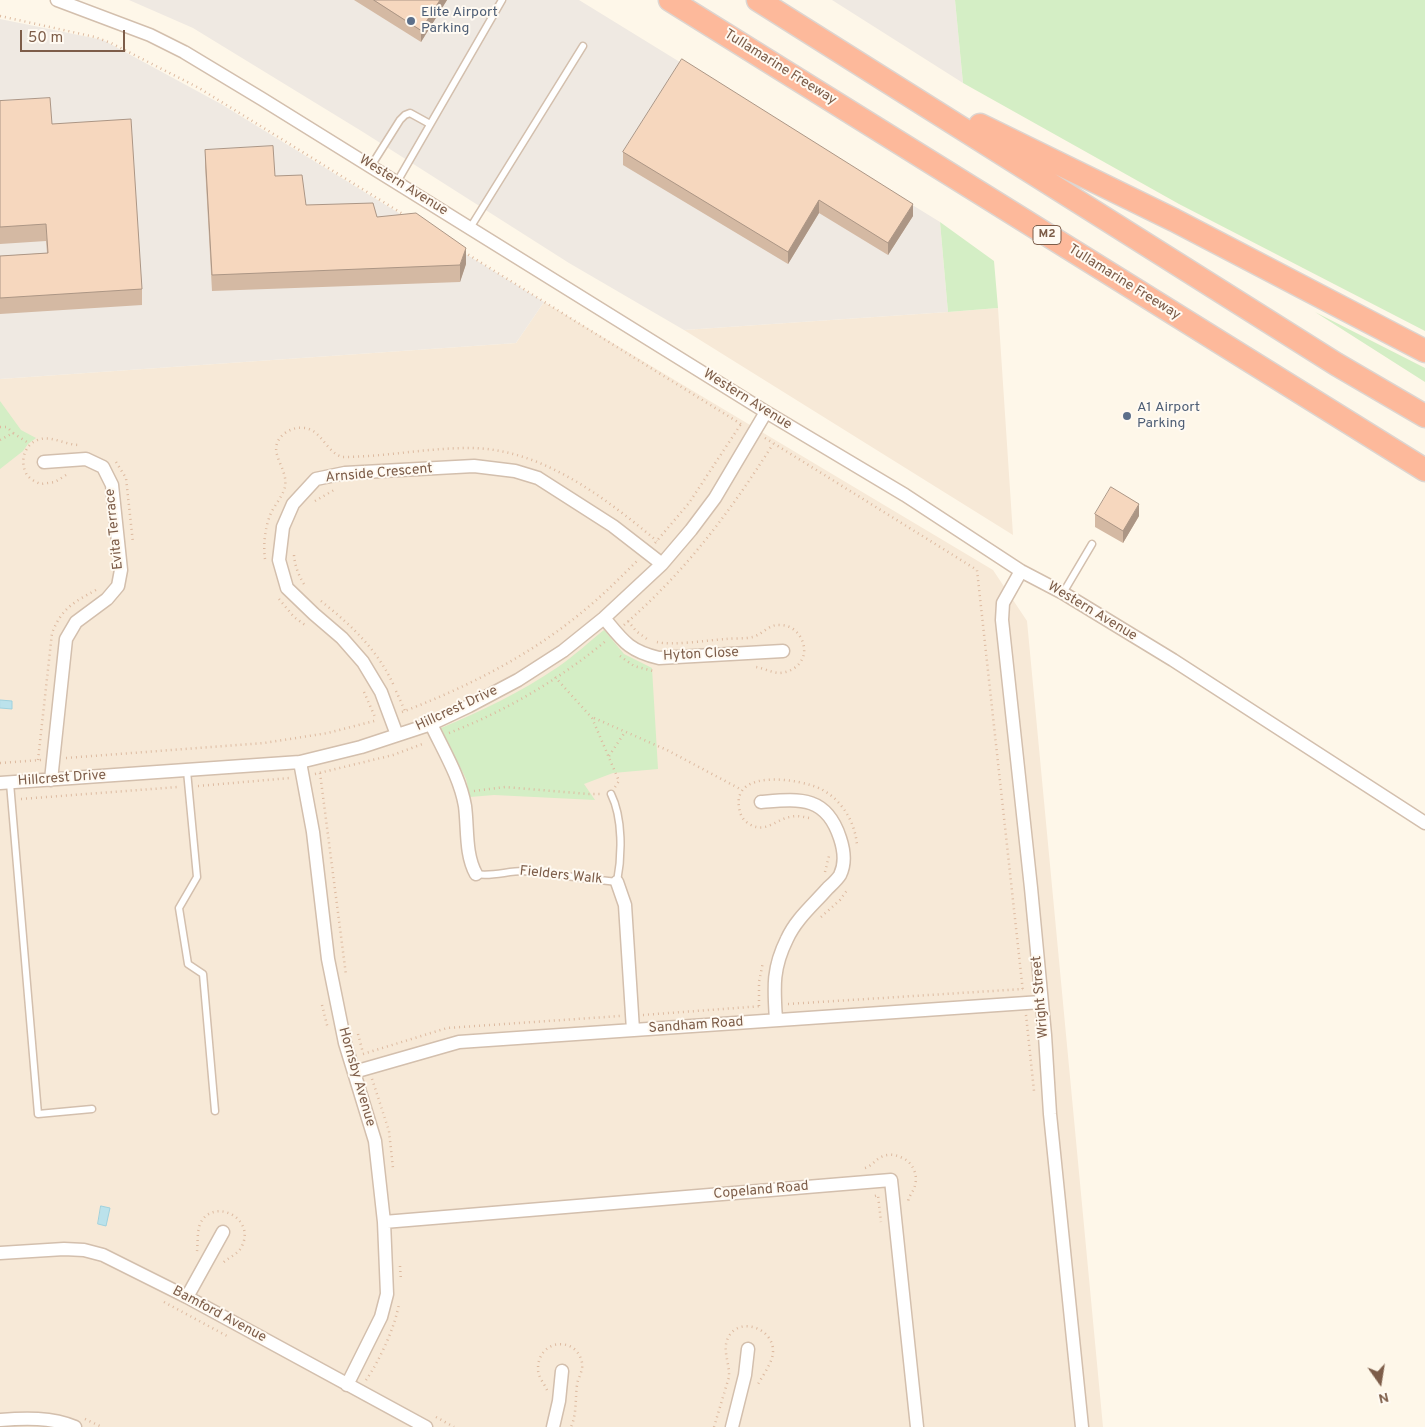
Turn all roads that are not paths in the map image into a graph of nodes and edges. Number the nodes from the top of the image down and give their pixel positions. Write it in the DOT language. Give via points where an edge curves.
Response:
graph roads {
  1 [pos="57,0"];
  2 [pos="502,0"];
  3 [pos="670,0"];
  4 [pos="758,0"];
  5 [pos="583,46"];
  6 [pos="878,76"];
  7 [pos="430,124"];
  8 [pos="371,166"];
  9 [pos="397,182"];
  10 [pos="470,228"];
  11 [pos="1425,352"];
  12 [pos="766,412"];
  13 [pos="1425,416"];
  14 [pos="44,462"];
  15 [pos="1425,470"];
  16 [pos="1092,544"];
  17 [pos="662,564"];
  18 [pos="1021,571"];
  19 [pos="1063,594"];
  20 [pos="604,618"];
  21 [pos="783,651"];
  22 [pos="431,724"];
  23 [pos="396,735"];
  24 [pos="300,762"];
  25 [pos="187,771"];
  26 [pos="51,780"];
  27 [pos="5,783"];
  28 [pos="611,794"];
  29 [pos="761,802"];
  30 [pos="1425,823"];
  31 [pos="476,874"];
  32 [pos="617,882"];
  33 [pos="1041,1002"];
  34 [pos="776,1020"];
  35 [pos="633,1030"];
  36 [pos="354,1072"];
  37 [pos="92,1109"];
  38 [pos="215,1111"];
  39 [pos="384,1222"];
  40 [pos="223,1232"];
  41 [pos="0,1253"];
  42 [pos="187,1297"];
  43 [pos="748,1349"];
  44 [pos="562,1371"];
  45 [pos="348,1385"];
  46 [pos="0,1420"];
  47 [pos="75,1427"];
  48 [pos="426,1427"];
  49 [pos="552,1427"];
  50 [pos="732,1427"];
  51 [pos="917,1427"];
  52 [pos="1082,1427"];
  1 -- 8 [label="street, Western Avenue" via="150,35 184,52"];
  2 -- 7 [label="lane"];
  3 -- 15 [label="highway, Tullamarine Freeway / M2"];
  4 -- 6 [label="highway"];
  5 -- 10 [label="lane"];
  6 -- 11 [label="highway" via="1174,220"];
  6 -- 13 [label="highway" via="1336,364"];
  7 -- 8 [label="lane" via="410,114 405,115"];
  7 -- 9 [label="lane"];
  8 -- 9 [label="street, Western Avenue"];
  9 -- 10 [label="street, Western Avenue"];
  10 -- 12 [label="street, Western Avenue"];
  12 -- 17 [label="street, Hillcrest Drive" via="714,498"];
  12 -- 18 [label="street, Western Avenue" via="905,495"];
  14 -- 26 [label="street, Evita Terrace" via="86,459 103,467 112,485 121,570 118,586 107,599 76,622 66,639"];
  16 -- 19 [label="lane"];
  17 -- 20 [label="street, Hillcrest Drive"];
  17 -- 23 [label="street, Arnside Crescent" via="614,526 538,478 516,471 474,466 345,474 316,479 293,504 283,528 279,560 288,588 363,662 380,692"];
  18 -- 19 [label="street, Western Avenue"];
  18 -- 33 [label="street, Wright Street" via="1003,603 1002,620"];
  19 -- 30 [label="street, Western Avenue" via="1173,660"];
  20 -- 21 [label="street, Hyton Close" via="627,644 642,654 659,658"];
  20 -- 22 [label="street, Hillcrest Drive" via="563,651 518,680"];
  22 -- 23 [label="street, Hillcrest Drive"];
  22 -- 31 [label="street" via="458,780 465,805 470,864"];
  23 -- 24 [label="street, Hillcrest Drive"];
  24 -- 25 [label="street, Hillcrest Drive"];
  24 -- 36 [label="street, Hornsby Avenue" via="313,832 328,960"];
  25 -- 26 [label="street, Hillcrest Drive"];
  25 -- 38 [label="lane" via="198,877 179,908 188,964 203,974"];
  26 -- 27 [label="street, Hillcrest Drive"];
  27 -- 37 [label="lane" via="38,1114"];
  28 -- 32 [label="lane" via="618,816 620,863"];
  29 -- 34 [label="street" via="797,800 820,807 836,825 844,847 844,862 839,876 796,923 784,945 773,985"];
  31 -- 32 [label="lane, Fielders Walk" via="486,876 523,871"];
  32 -- 35 [label="street" via="625,905"];
  33 -- 34 [label="street, Sandham Road"];
  33 -- 52 [label="street, Wright Street" via="1050,1122"];
  34 -- 35 [label="street, Sandham Road"];
  35 -- 36 [label="street, Sandham Road" via="459,1042"];
  36 -- 39 [label="street, Hornsby Avenue" via="375,1141"];
  39 -- 45 [label="street, Hornsby Avenue" via="387,1294 381,1317"];
  39 -- 51 [label="street, Copeland Road" via="891,1180"];
  40 -- 42 [label="street"];
  41 -- 42 [label="street, Bamford Avenue" via="84,1250 103,1255"];
  42 -- 45 [label="street, Bamford Avenue"];
  43 -- 50 [label="street"];
  44 -- 49 [label="street"];
  45 -- 48 [label="street, Bamford Avenue"];
  46 -- 47 [label="street" via="42,1420"];
}
